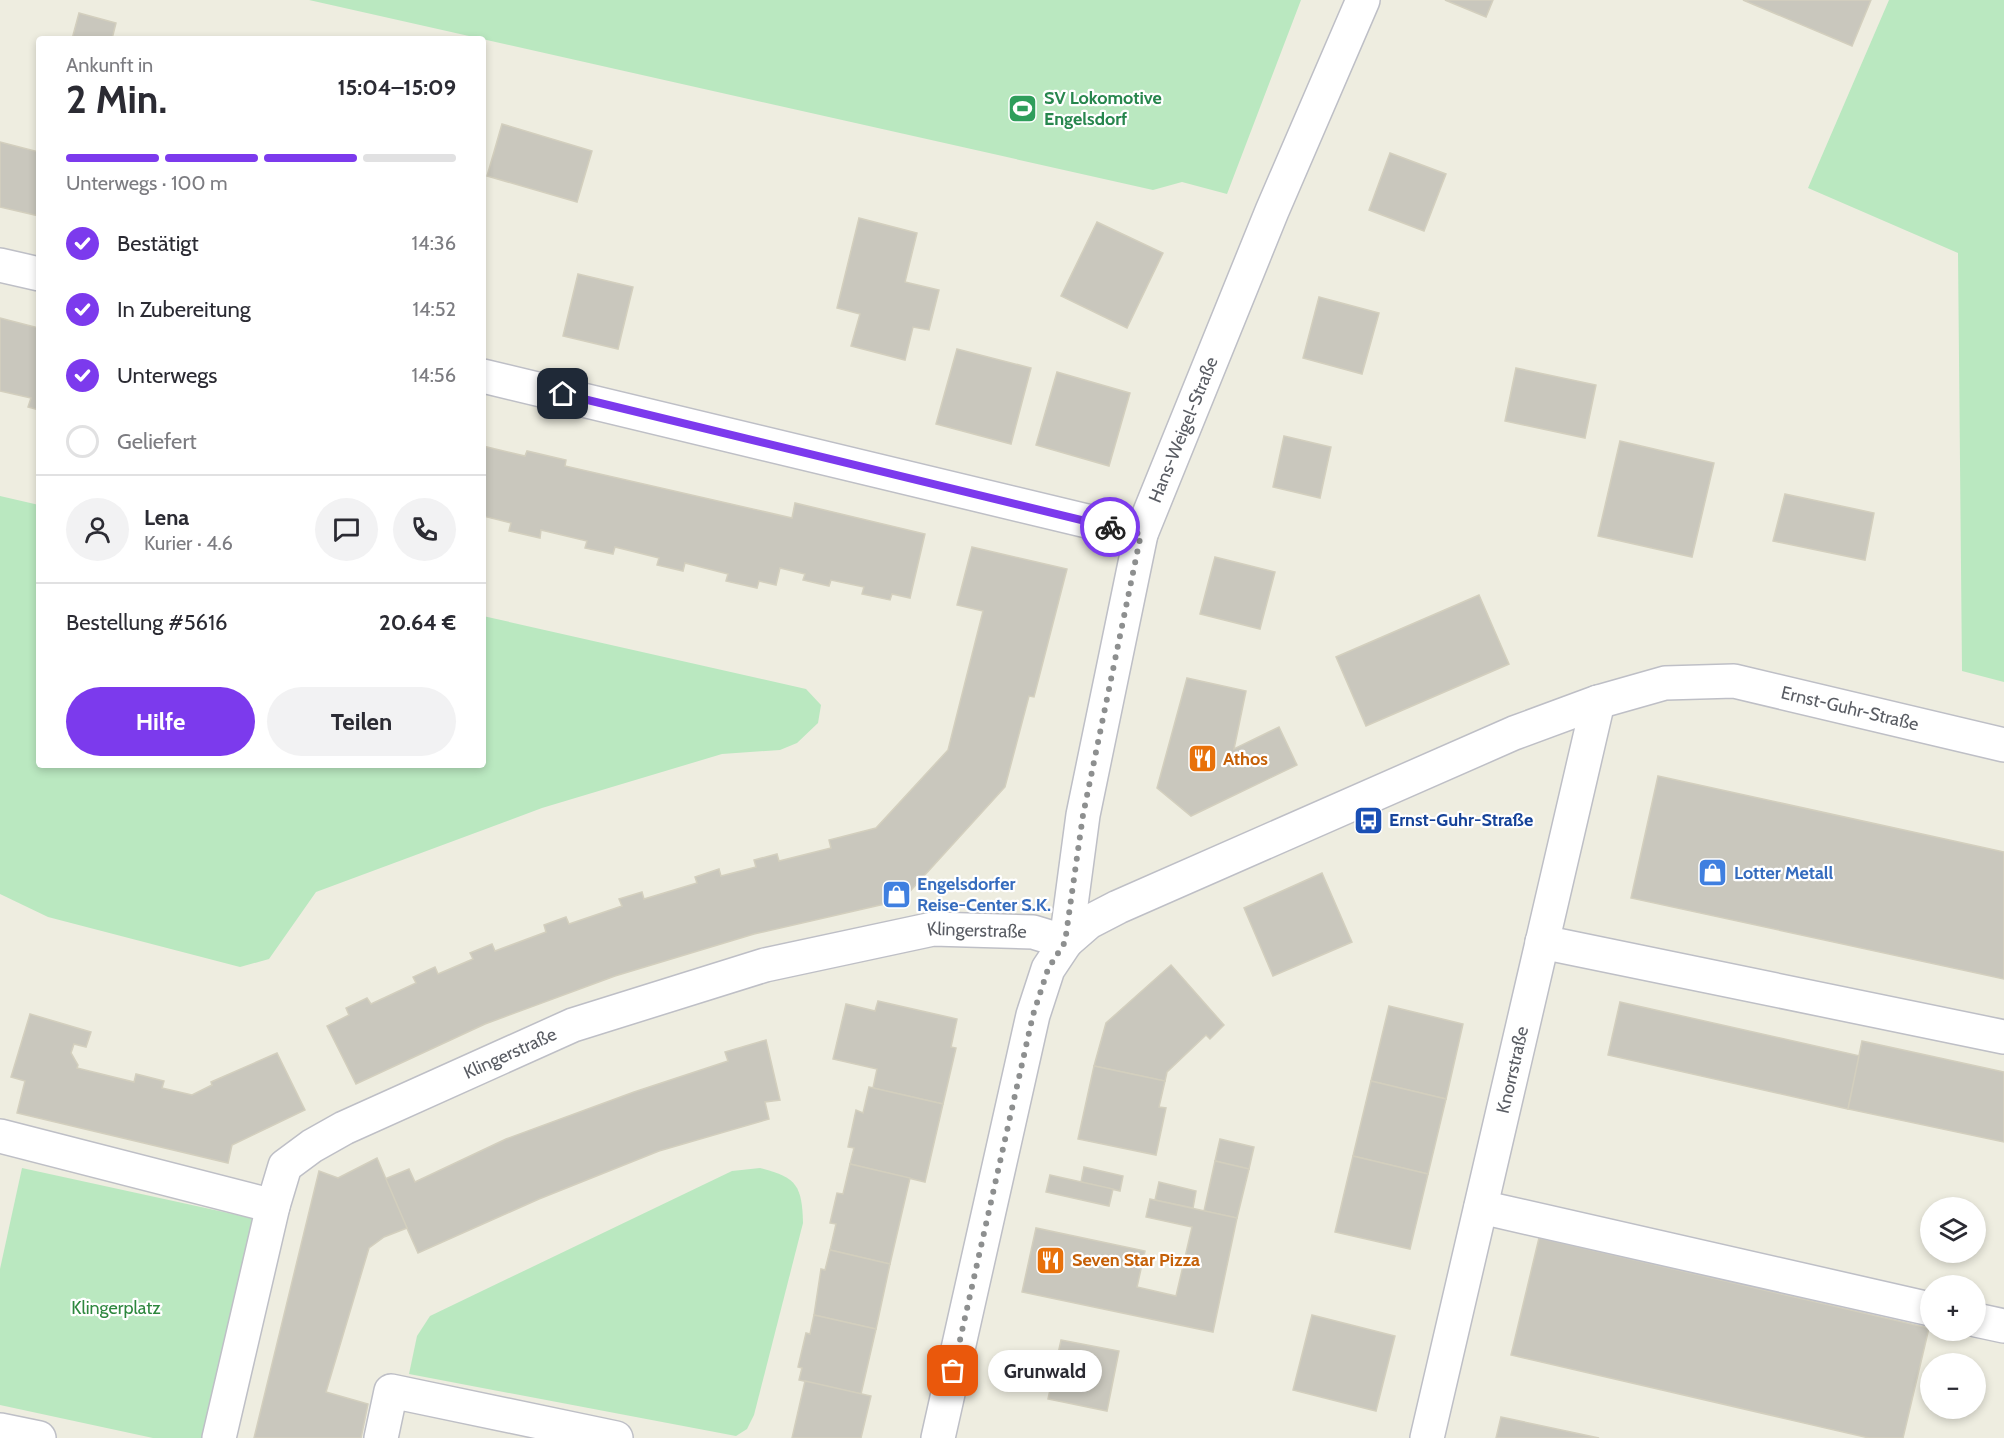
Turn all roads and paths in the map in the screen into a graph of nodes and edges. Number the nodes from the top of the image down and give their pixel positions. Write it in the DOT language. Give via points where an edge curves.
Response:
graph roads {
  1 [pos="1363,0"];
  2 [pos="0,265"];
  3 [pos="36,273"];
  4 [pos="486,377"];
  5 [pos="1141,534"];
  6 [pos="1598,702"];
  7 [pos="2004,745"];
  8 [pos="1065,942"];
  9 [pos="1542,942"];
  10 [pos="2004,1037"];
  11 [pos="0,1136"];
  12 [pos="273,1206"];
  13 [pos="1481,1207"];
  14 [pos="1920,1307"];
  15 [pos="1986,1322"];
  16 [pos="2004,1326"];
  17 [pos="0,1430"];
  18 [pos="39,1438"];
  19 [pos="219,1438"];
  20 [pos="381,1438"];
  21 [pos="616,1438"];
  22 [pos="938,1438"];
  23 [pos="1427,1438"];
  1 -- 5 [label="street, Hans-Weigel-Straße" via="1272,211"];
  2 -- 3 [label="street"];
  4 -- 5 [label="street"];
  5 -- 8 [label="street, Hans-Weigel-Straße" via="1083,815"];
  6 -- 7 [label="street, Ernst-Guhr-Straße" via="1665,683 1734,681"];
  6 -- 8 [label="street, Ernst-Guhr-Straße" via="1514,733 1118,907 1089,922"];
  6 -- 9 [label="street, Knorrstraße"];
  8 -- 12 [label="street, Klingerstraße" via="1033,932 933,929 765,965 573,1025 312,1146 285,1166"];
  8 -- 22 [label="street, Hans-Weigel-Straße" via="1048,969 1033,1015"];
  9 -- 10 [label="street"];
  9 -- 13 [label="street, Knorrstraße"];
  11 -- 12 [label="street"];
  12 -- 19 [label="street"];
  13 -- 14 [label="street"];
  13 -- 23 [label="street, Knorrstraße"];
  15 -- 16 [label="street"];
  17 -- 18 [label="street"];
  20 -- 21 [label="street" via="391,1391"];
}
